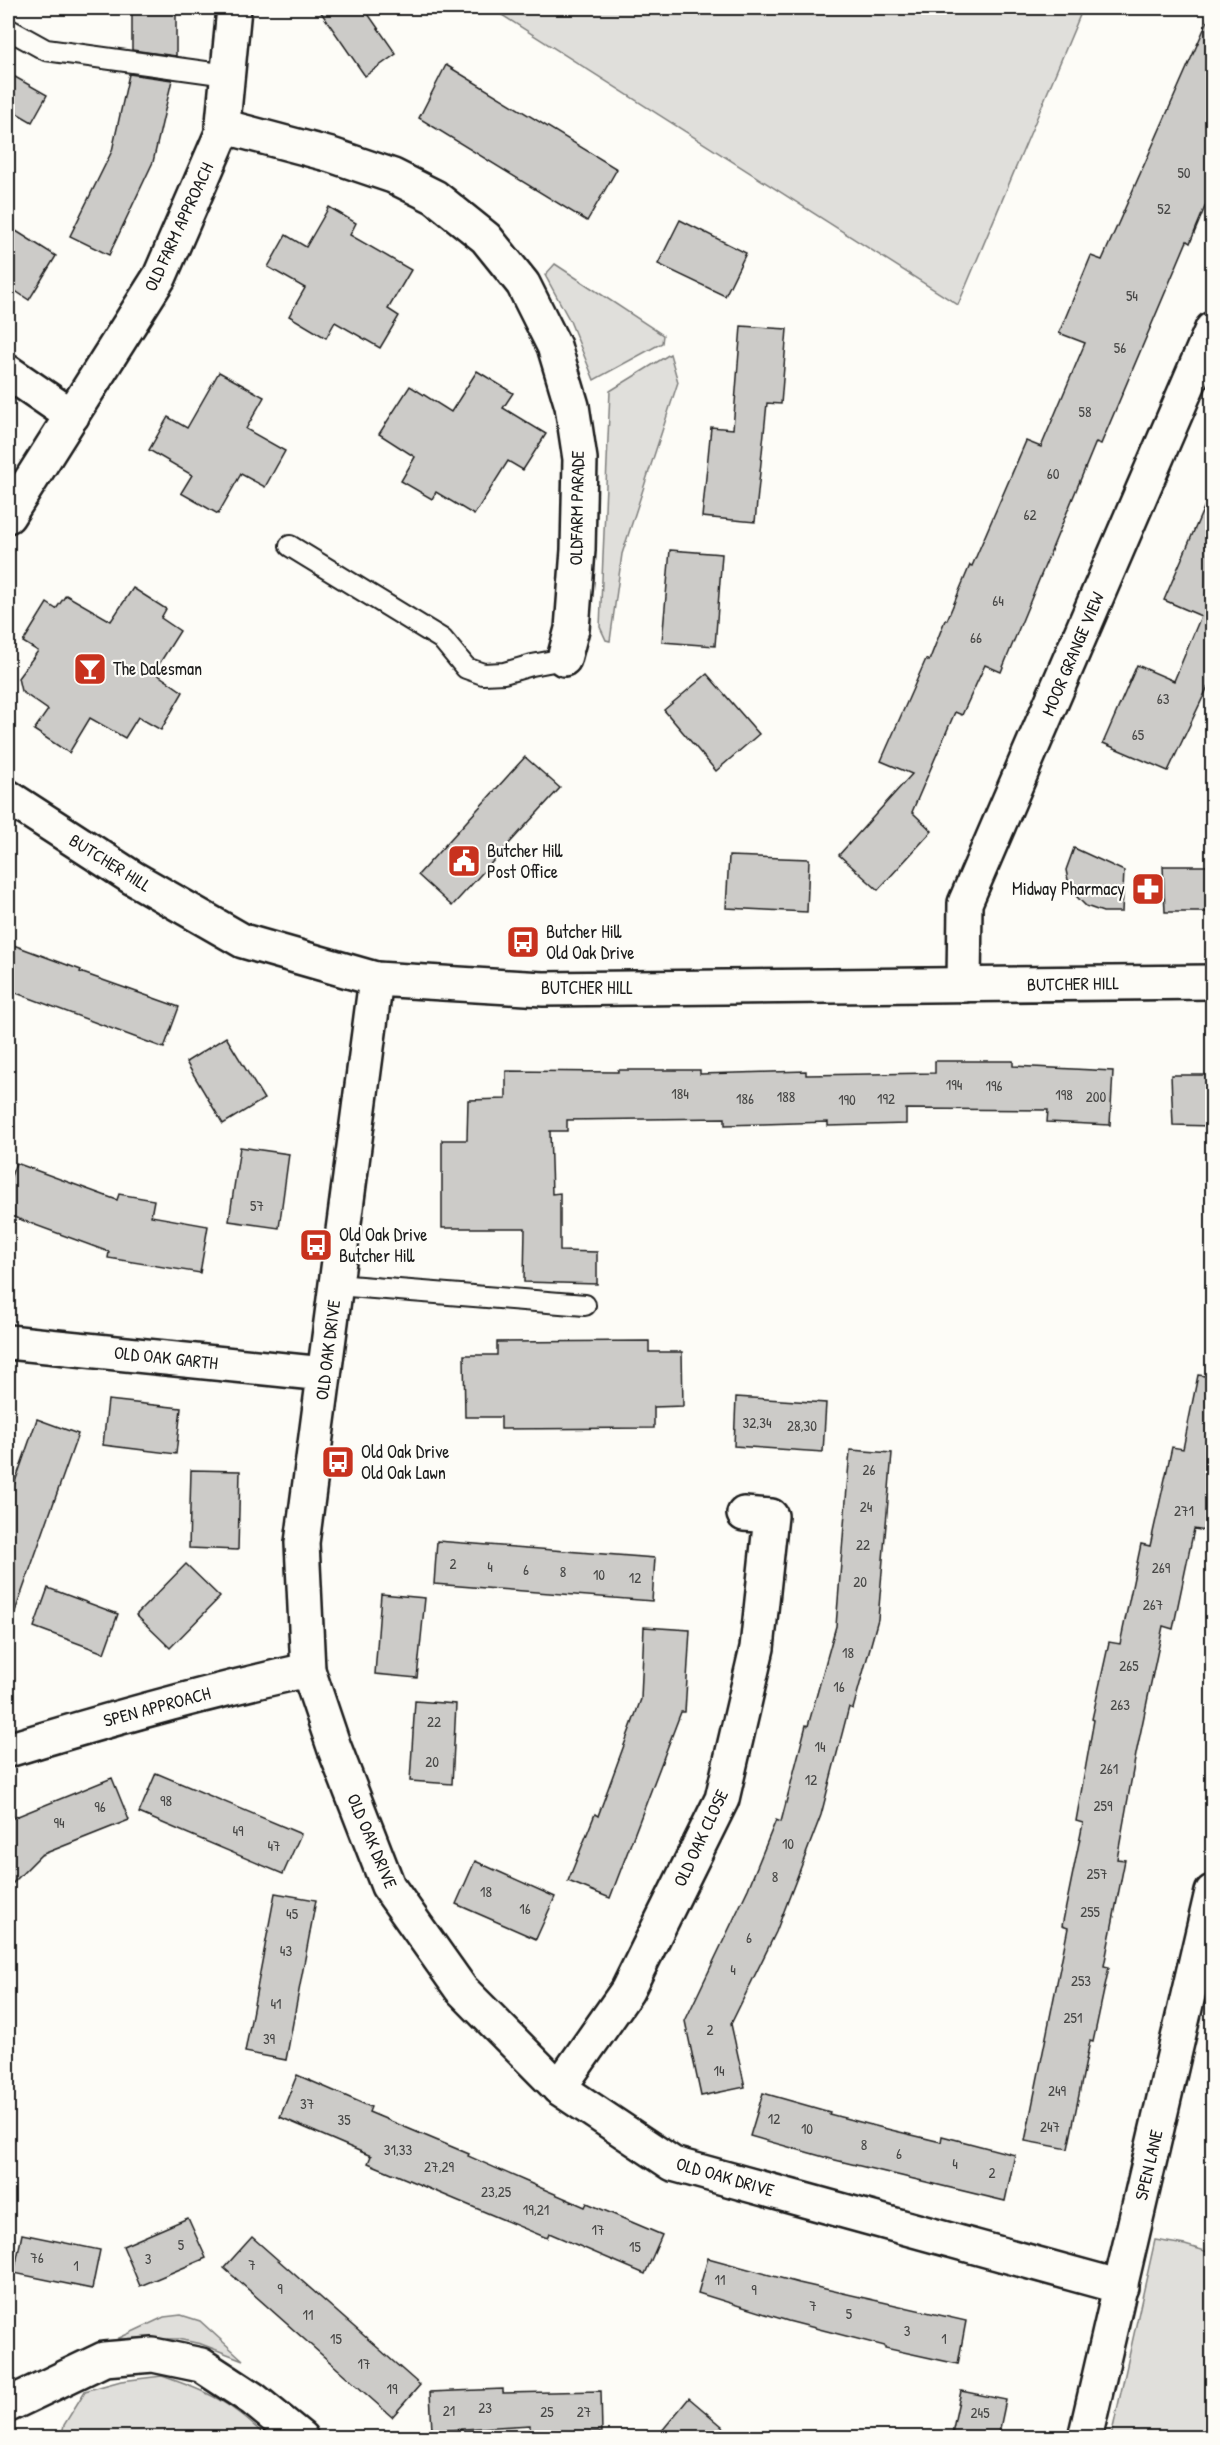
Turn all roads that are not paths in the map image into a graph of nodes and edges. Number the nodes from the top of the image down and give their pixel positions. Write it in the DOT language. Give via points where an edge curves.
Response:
graph roads {
  1 [pos="234,8"];
  2 [pos="8,29"];
  3 [pos="227,75"];
  4 [pos="222,126"];
  5 [pos="1212,329"];
  6 [pos="8,372"];
  7 [pos="72,416"];
  8 [pos="8,516"];
  9 [pos="290,546"];
  10 [pos="564,659"];
  11 [pos="8,797"];
  12 [pos="376,979"];
  13 [pos="1212,982"];
  14 [pos="964,985"];
  15 [pos="336,1285"];
  16 [pos="585,1305"];
  17 [pos="8,1342"];
  18 [pos="324,1374"];
  19 [pos="744,1514"];
  20 [pos="308,1670"];
  21 [pos="8,1750"];
  22 [pos="1212,1892"];
  23 [pos="1205,1953"];
  24 [pos="559,2088"];
  25 [pos="1121,2287"];
  26 [pos="8,2405"];
  27 [pos="301,2438"];
  28 [pos="1085,2438"];
  1 -- 3 [label="street, OLD FARM APPROACH"];
  2 -- 3 [label="lane" via="46,50"];
  3 -- 4 [label="street, OLD FARM APPROACH"];
  4 -- 7 [label="street, OLD FARM APPROACH" via="160,276"];
  4 -- 10 [label="street, OLDFARM PARADE" via="393,176 435,197 486,238 523,284 554,346 572,406 580,459 572,629"];
  5 -- 14 [label="street, MOOR GRANGE VIEW" via="965,903"];
  6 -- 7 [label="street"];
  7 -- 8 [label="street, OLD FARM APPROACH"];
  9 -- 10 [label="lane" via="442,639 466,668 483,674 504,673"];
  11 -- 12 [label="street, BUTCHER HILL" via="133,878 243,941"];
  12 -- 14 [label="street, BUTCHER HILL" via="543,989"];
  12 -- 15 [label="street, OLD OAK DRIVE"];
  13 -- 14 [label="street, BUTCHER HILL"];
  15 -- 16 [label="lane"];
  15 -- 18 [label="street, OLD OAK DRIVE"];
  17 -- 18 [label="street, OLD OAK GARTH"];
  18 -- 20 [label="street, OLD OAK DRIVE" via="302,1542"];
  19 -- 24 [label="street, OLD OAK CLOSE" via="771,1516 757,1648 722,1799 627,1991"];
  20 -- 21 [label="street, SPEN APPROACH" via="127,1714"];
  20 -- 24 [label="street, OLD OAK DRIVE" via="388,1886 461,1989"];
  22 -- 23 [label="street, SPEN LANE"];
  23 -- 25 [label="street, SPEN LANE"];
  24 -- 25 [label="street, OLD OAK DRIVE" via="673,2164"];
  25 -- 28 [label="street, SPEN LANE"];
  26 -- 27 [label="street" via="104,2359 153,2355 201,2365 254,2399"];
}
